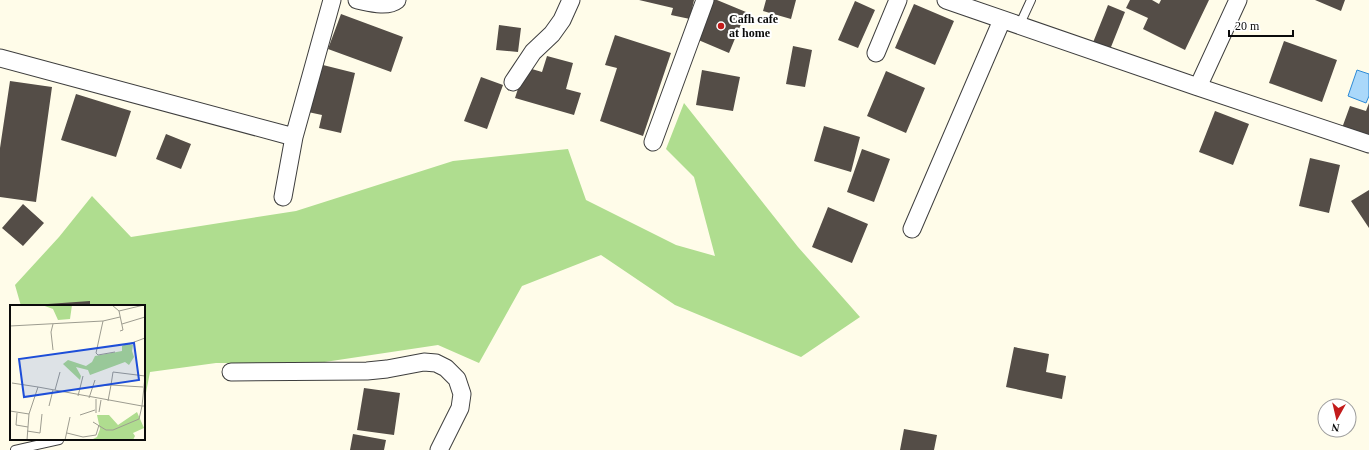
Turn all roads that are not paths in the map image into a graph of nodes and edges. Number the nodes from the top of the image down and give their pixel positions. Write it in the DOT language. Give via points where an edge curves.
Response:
graph roads {
  1 [pos="332,0"];
  2 [pos="357,0"];
  3 [pos="396,0"];
  4 [pos="571,0"];
  5 [pos="705,0"];
  6 [pos="898,0"];
  7 [pos="946,0"];
  8 [pos="1031,0"];
  9 [pos="1238,0"];
  10 [pos="1002,20"];
  11 [pos="1019,26"];
  12 [pos="876,53"];
  13 [pos="0,58"];
  14 [pos="512,82"];
  15 [pos="1198,87"];
  16 [pos="294,137"];
  17 [pos="653,142"];
  18 [pos="1369,144"];
  19 [pos="283,197"];
  20 [pos="912,229"];
  21 [pos="231,372"];
  22 [pos="59,440"];
  23 [pos="15,450"];
  24 [pos="439,450"];
  1 -- 16 [label="street"];
  2 -- 3 [label="street" via="386,4 394,3"];
  4 -- 14 [label="street" via="552,34 533,52"];
  5 -- 17 [label="street"];
  6 -- 12 [label="street"];
  7 -- 10 [label="street"];
  8 -- 11 [label="lane"];
  9 -- 15 [label="street"];
  10 -- 11 [label="street"];
  10 -- 20 [label="street"];
  11 -- 15 [label="street"];
  13 -- 16 [label="street"];
  15 -- 18 [label="street"];
  16 -- 19 [label="street"];
  21 -- 24 [label="street" via="367,371 424,362 436,363 446,368 457,379 462,394 460,408"];
  22 -- 23 [label="lane"];
}
